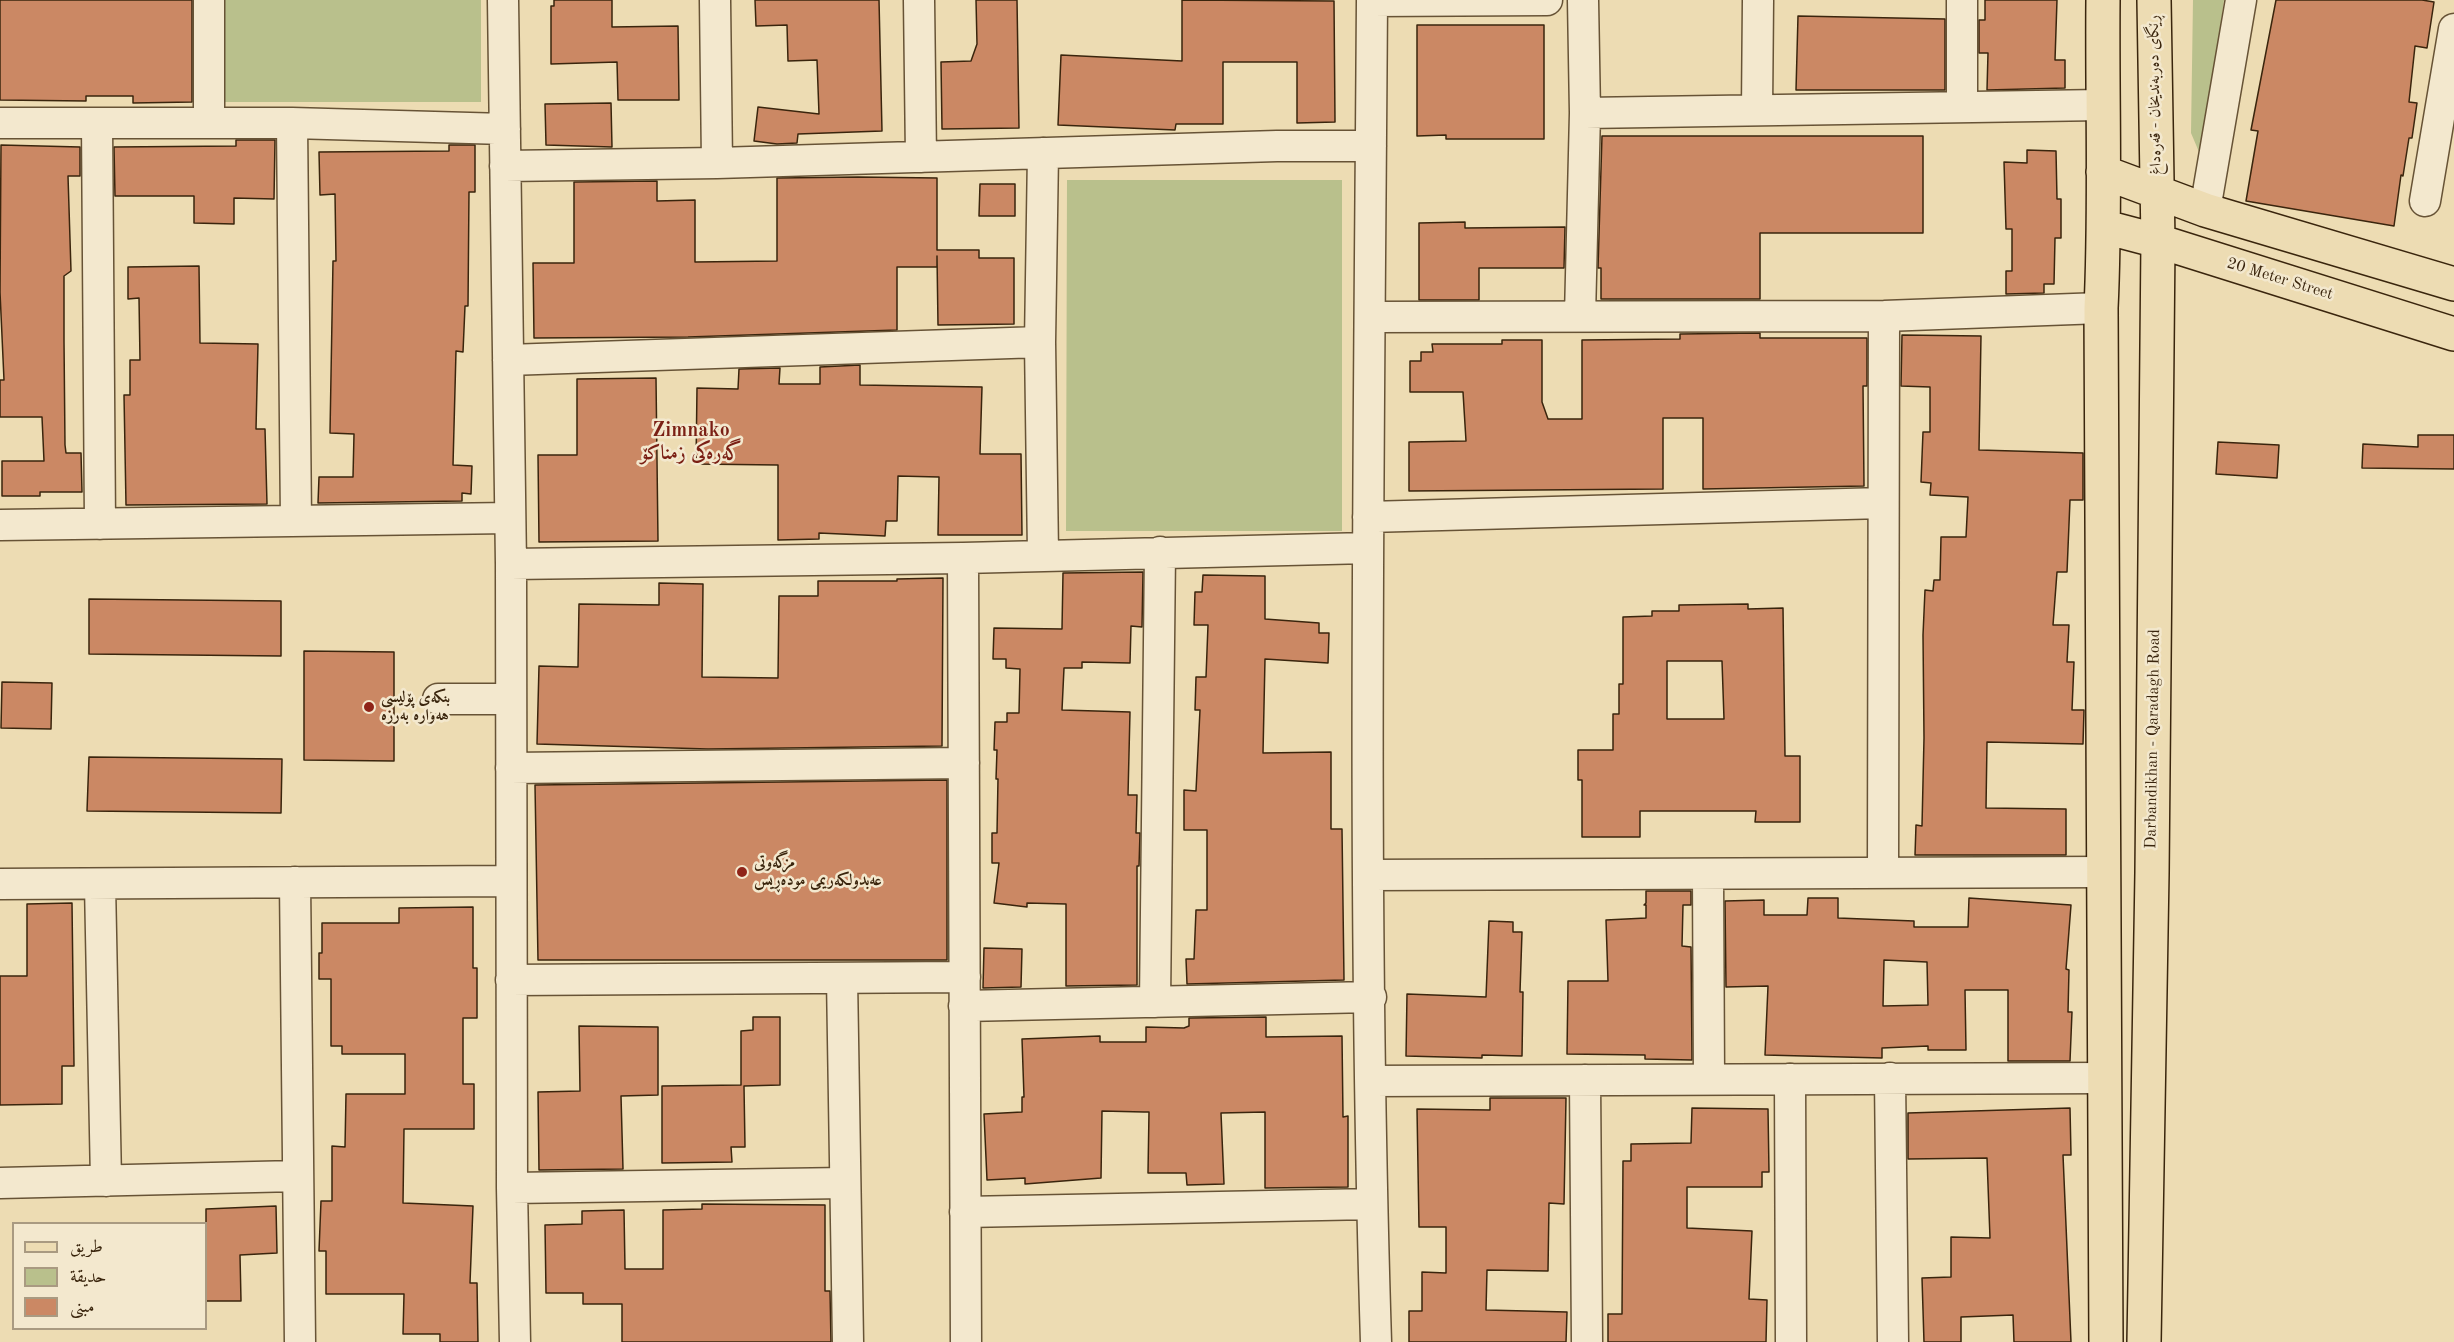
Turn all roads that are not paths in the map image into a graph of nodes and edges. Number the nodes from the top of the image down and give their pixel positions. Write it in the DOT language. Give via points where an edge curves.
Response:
graph roads {
  1 [pos="209,0"];
  2 [pos="503,0"];
  3 [pos="716,0"];
  4 [pos="919,0"];
  5 [pos="1547,0"];
  6 [pos="1584,0"];
  7 [pos="1758,0"];
  8 [pos="1962,0"];
  9 [pos="2103,0"];
  10 [pos="2154,0"];
  11 [pos="2241,0"];
  12 [pos="1372,1"];
  13 [pos="2454,29"];
  14 [pos="2102,105"];
  15 [pos="1962,106"];
  16 [pos="1758,110"];
  17 [pos="1585,113"];
  18 [pos="0,123"];
  19 [pos="209,123"];
  20 [pos="292,123"];
  21 [pos="97,124"];
  22 [pos="505,129"];
  23 [pos="1371,146"];
  24 [pos="1042,153"];
  25 [pos="921,157"];
  26 [pos="717,163"];
  27 [pos="505,165"];
  28 [pos="2103,172"];
  29 [pos="2156,191"];
  30 [pos="2425,201"];
  31 [pos="2205,210"];
  32 [pos="2105,227"];
  33 [pos="2264,228"];
  34 [pos="2158,241"];
  35 [pos="2257,272"];
  36 [pos="2454,284"];
  37 [pos="2101,308"];
  38 [pos="1580,316"];
  39 [pos="1884,316"];
  40 [pos="1370,317"];
  41 [pos="2454,334"];
  42 [pos="1040,342"];
  43 [pos="508,360"];
  44 [pos="1883,503"];
  45 [pos="1368,517"];
  46 [pos="510,518"];
  47 [pos="296,521"];
  48 [pos="100,524"];
  49 [pos="0,525"];
  50 [pos="1368,548"];
  51 [pos="1160,552"];
  52 [pos="1043,554"];
  53 [pos="963,558"];
  54 [pos="511,564"];
  55 [pos="438,699"];
  56 [pos="511,699"];
  57 [pos="964,763"];
  58 [pos="511,768"];
  59 [pos="2104,872"];
  60 [pos="1882,873"];
  61 [pos="1370,875"];
  62 [pos="1708,875"];
  63 [pos="511,881"];
  64 [pos="295,882"];
  65 [pos="0,884"];
  66 [pos="100,884"];
  67 [pos="965,977"];
  68 [pos="842,978"];
  69 [pos="511,980"];
  70 [pos="1371,997"];
  71 [pos="1155,1002"];
  72 [pos="964,1006"];
  73 [pos="1790,1078"];
  74 [pos="1890,1078"];
  75 [pos="2105,1078"];
  76 [pos="1709,1079"];
  77 [pos="1585,1080"];
  78 [pos="1371,1081"];
  79 [pos="297,1176"];
  80 [pos="106,1180"];
  81 [pos="0,1183"];
  82 [pos="845,1183"];
  83 [pos="512,1188"];
  84 [pos="1372,1204"];
  85 [pos="965,1212"];
  86 [pos="300,1342"];
  87 [pos="515,1342"];
  88 [pos="848,1342"];
  89 [pos="966,1342"];
  90 [pos="1376,1342"];
  91 [pos="1587,1342"];
  92 [pos="1791,1342"];
  93 [pos="1893,1342"];
  94 [pos="2106,1342"];
  95 [pos="2144,1342"];
  1 -- 19 [label="street"];
  2 -- 22 [label="street"];
  3 -- 26 [label="street"];
  4 -- 25 [label="street"];
  5 -- 12 [label="street"];
  6 -- 17 [label="street"];
  7 -- 16 [label="street"];
  8 -- 15 [label="street"];
  9 -- 14 [label="main road"];
  10 -- 29 [label="main road, ڕێگای دەربەندیخان - قەرەداغ"];
  11 -- 31 [label="street"];
  12 -- 23 [label="street"];
  13 -- 30 [label="street"];
  14 -- 15 [label="street"];
  14 -- 28 [label="main road"];
  15 -- 16 [label="street"];
  16 -- 17 [label="street"];
  17 -- 38 [label="street"];
  18 -- 21 [label="street"];
  19 -- 20 [label="street"];
  19 -- 21 [label="street"];
  20 -- 22 [label="street"];
  20 -- 47 [label="street"];
  21 -- 48 [label="street"];
  22 -- 27 [label="street"];
  23 -- 24 [label="street"];
  23 -- 40 [label="street"];
  24 -- 25 [label="street"];
  24 -- 42 [label="street"];
  25 -- 26 [label="street"];
  26 -- 27 [label="street"];
  27 -- 43 [label="street"];
  28 -- 29 [label="main road"];
  28 -- 32 [label="main road"];
  29 -- 31 [label="main road"];
  29 -- 34 [label="main road, Darbandikhan - Qaradagh Road"];
  31 -- 33 [label="main road"];
  32 -- 34 [label="main road, 20 Meter Street"];
  32 -- 37 [label="main road"];
  33 -- 35 [label="main road"];
  33 -- 36 [label="main road"];
  34 -- 35 [label="main road, 20 Meter Street"];
  34 -- 95 [label="main road, Darbandikhan - Qaradagh Road"];
  35 -- 41 [label="main road, 20 Meter Street"];
  37 -- 39 [label="street"];
  37 -- 59 [label="main road"];
  38 -- 39 [label="street"];
  38 -- 40 [label="street"];
  39 -- 44 [label="street"];
  40 -- 45 [label="street"];
  42 -- 43 [label="street"];
  42 -- 52 [label="street"];
  43 -- 46 [label="street"];
  44 -- 45 [label="street"];
  44 -- 60 [label="street"];
  45 -- 50 [label="street"];
  46 -- 47 [label="street"];
  46 -- 54 [label="street"];
  47 -- 48 [label="street"];
  48 -- 49 [label="street"];
  50 -- 51 [label="street"];
  50 -- 61 [label="street"];
  51 -- 52 [label="street"];
  51 -- 71 [label="street"];
  52 -- 53 [label="street"];
  53 -- 54 [label="street"];
  53 -- 57 [label="street"];
  54 -- 56 [label="street"];
  55 -- 56 [label="street"];
  56 -- 58 [label="street"];
  57 -- 58 [label="street"];
  57 -- 67 [label="street"];
  58 -- 63 [label="street"];
  59 -- 60 [label="street"];
  59 -- 75 [label="main road"];
  60 -- 62 [label="street"];
  61 -- 62 [label="street"];
  61 -- 70 [label="street"];
  62 -- 76 [label="street"];
  63 -- 64 [label="street"];
  63 -- 69 [label="street"];
  64 -- 66 [label="street"];
  64 -- 79 [label="street"];
  65 -- 66 [label="street"];
  66 -- 80 [label="street"];
  67 -- 68 [label="street"];
  67 -- 72 [label="street"];
  68 -- 69 [label="street"];
  68 -- 82 [label="street"];
  69 -- 83 [label="street"];
  70 -- 71 [label="street"];
  70 -- 78 [label="street"];
  71 -- 72 [label="street"];
  72 -- 85 [label="street"];
  73 -- 74 [label="street"];
  73 -- 76 [label="street"];
  73 -- 92 [label="street"];
  74 -- 75 [label="street"];
  74 -- 93 [label="street"];
  75 -- 94 [label="main road"];
  76 -- 77 [label="street"];
  77 -- 78 [label="street"];
  77 -- 91 [label="street"];
  78 -- 84 [label="street"];
  79 -- 80 [label="street"];
  79 -- 86 [label="street"];
  80 -- 81 [label="street"];
  82 -- 83 [label="street"];
  82 -- 88 [label="street"];
  83 -- 87 [label="street"];
  84 -- 85 [label="street"];
  84 -- 90 [label="street"];
  85 -- 89 [label="street"];
}
